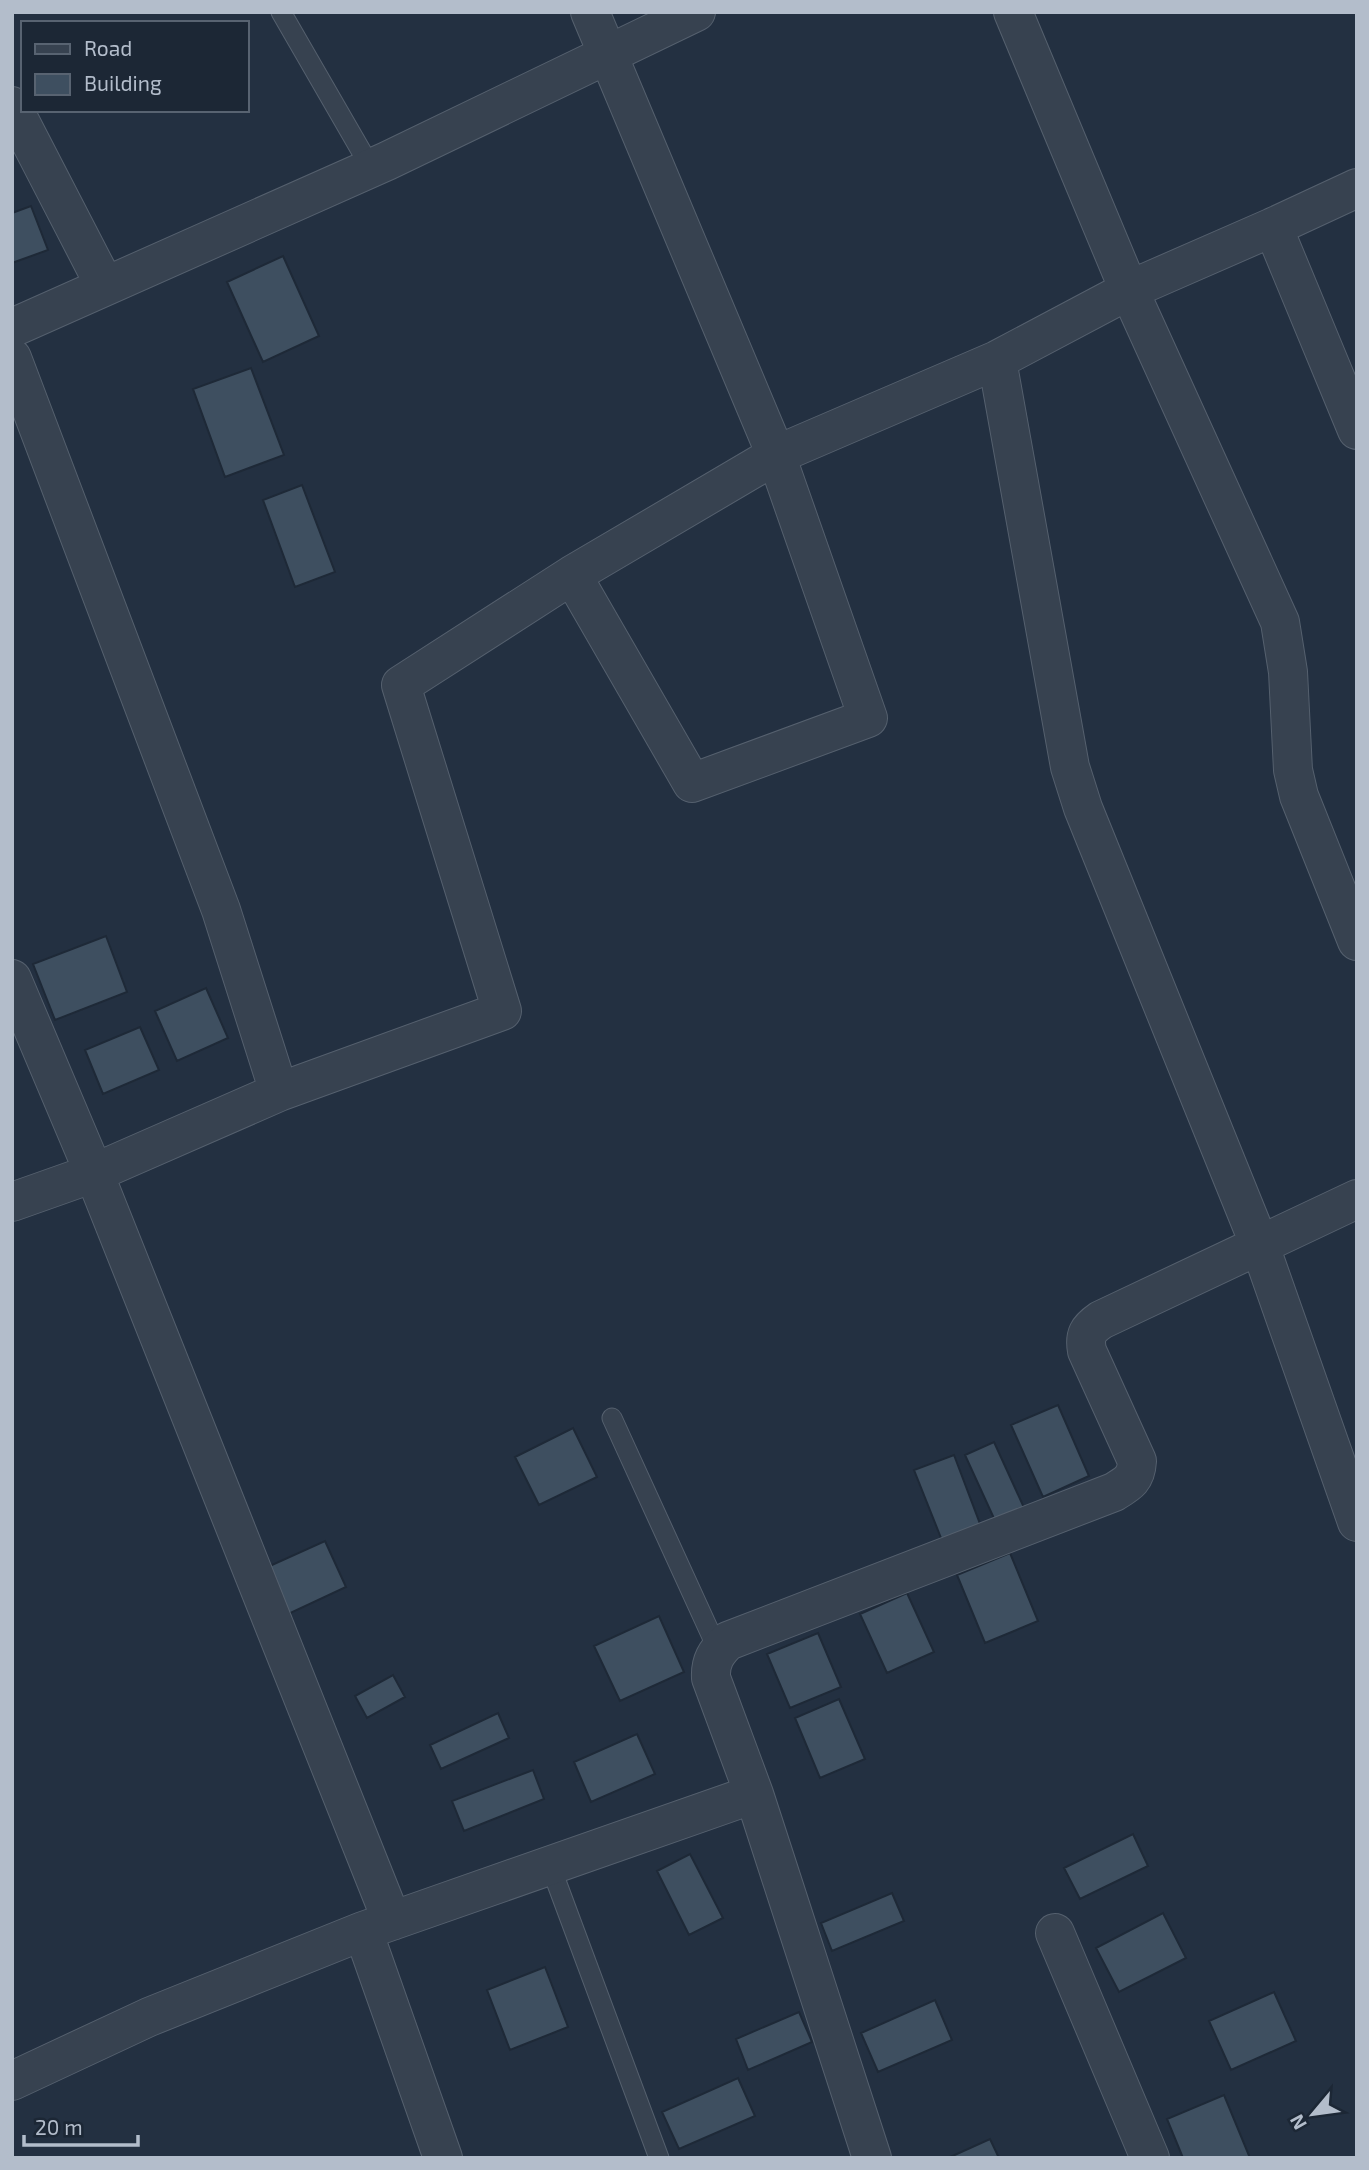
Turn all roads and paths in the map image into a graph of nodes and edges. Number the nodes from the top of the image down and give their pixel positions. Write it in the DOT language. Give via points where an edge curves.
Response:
graph roads {
  1 [pos="281,12"];
  2 [pos="590,12"];
  3 [pos="696,12"];
  4 [pos="1013,12"];
  5 [pos="609,54"];
  6 [pos="12,106"];
  7 [pos="371,168"];
  8 [pos="1357,188"];
  9 [pos="1273,227"];
  10 [pos="105,286"];
  11 [pos="1129,290"];
  12 [pos="12,328"];
  13 [pos="12,358"];
  14 [pos="997,360"];
  15 [pos="1357,430"];
  16 [pos="776,455"];
  17 [pos="572,575"];
  18 [pos="1357,941"];
  19 [pos="12,979"];
  20 [pos="279,1092"];
  21 [pos="94,1173"];
  22 [pos="1357,1199"];
  23 [pos="12,1202"];
  24 [pos="1259,1245"];
  25 [pos="612,1418"];
  26 [pos="1357,1522"];
  27 [pos="718,1650"];
  28 [pos="754,1794"];
  29 [pos="550,1865"];
  30 [pos="377,1926"];
  31 [pos="1055,1933"];
  32 [pos="12,2081"];
  33 [pos="443,2158"];
  34 [pos="659,2158"];
  35 [pos="872,2158"];
  36 [pos="1150,2158"];
  1 -- 7 [label="lane"];
  2 -- 5 [label="street"];
  3 -- 5 [label="street"];
  4 -- 11 [label="street"];
  5 -- 7 [label="street"];
  5 -- 16 [label="street"];
  6 -- 10 [label="street"];
  7 -- 10 [label="street"];
  8 -- 9 [label="street"];
  9 -- 11 [label="street"];
  9 -- 15 [label="street"];
  10 -- 12 [label="street"];
  11 -- 14 [label="street"];
  11 -- 18 [label="street" via="1280,622 1299,796"];
  13 -- 20 [label="street" via="221,909"];
  14 -- 16 [label="street"];
  14 -- 24 [label="street" via="1070,767"];
  16 -- 17 [label="street"];
  16 -- 17 [label="street" via="868,718 692,783"];
  17 -- 20 [label="street" via="401,685 502,1011"];
  19 -- 21 [label="street"];
  20 -- 21 [label="street"];
  21 -- 23 [label="street"];
  21 -- 30 [label="street"];
  22 -- 24 [label="street"];
  24 -- 26 [label="street"];
  24 -- 27 [label="street" via="1089,1328 1087,1351 1137,1461 1136,1473 1127,1484 728,1641"];
  25 -- 27 [label="lane"];
  27 -- 28 [label="street" via="711,1678"];
  28 -- 29 [label="street"];
  28 -- 35 [label="street"];
  29 -- 30 [label="street"];
  29 -- 34 [label="lane"];
  30 -- 32 [label="street" via="149,2017"];
  30 -- 33 [label="street"];
  31 -- 36 [label="street"];
}
